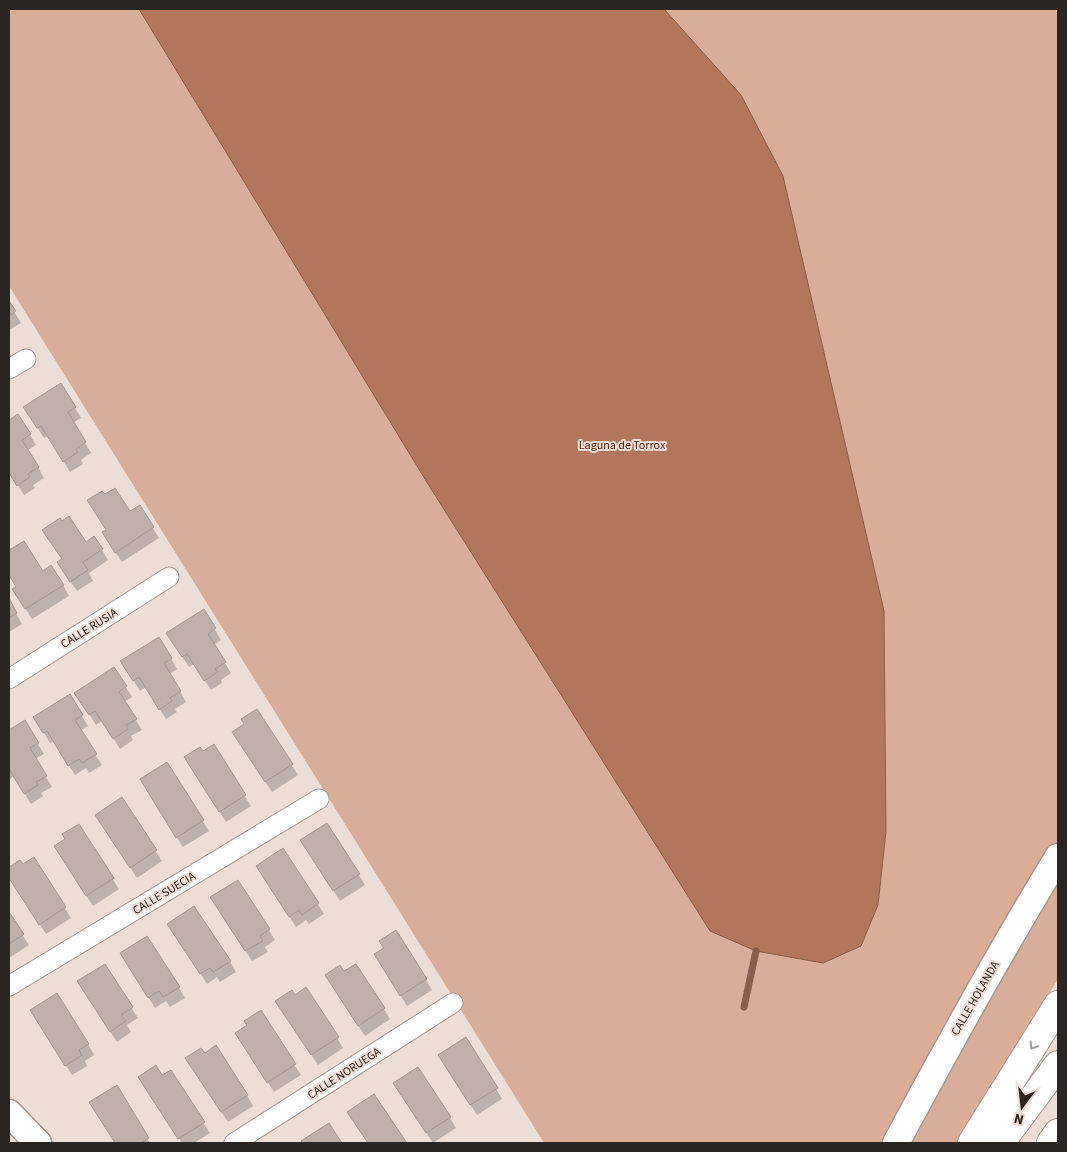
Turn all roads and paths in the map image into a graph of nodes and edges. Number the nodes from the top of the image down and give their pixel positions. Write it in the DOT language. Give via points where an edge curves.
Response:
graph roads {
  1 [pos="26,359"];
  2 [pos="9,369"];
  3 [pos="169,577"];
  4 [pos="9,679"];
  5 [pos="319,799"];
  6 [pos="1058,857"];
  7 [pos="9,986"];
  8 [pos="453,1003"];
  9 [pos="1058,1005"];
  10 [pos="1058,1065"];
  11 [pos="9,1113"];
  12 [pos="1058,1133"];
  13 [pos="38,1143"];
  14 [pos="234,1143"];
  15 [pos="896,1143"];
  16 [pos="972,1143"];
  17 [pos="1000,1143"];
  18 [pos="1051,1143"];
  1 -- 2 [label="street"];
  3 -- 4 [label="street, CALLE RUSIA"];
  5 -- 7 [label="street, CALLE SUECIA"];
  6 -- 15 [label="street, CALLE HOLANDA" via="952,1038"];
  8 -- 14 [label="street, CALLE NORUEGA"];
  9 -- 16 [label="highway, one-way"];
  10 -- 17 [label="highway"];
  11 -- 13 [label="street"];
  12 -- 18 [label="highway"];
}
